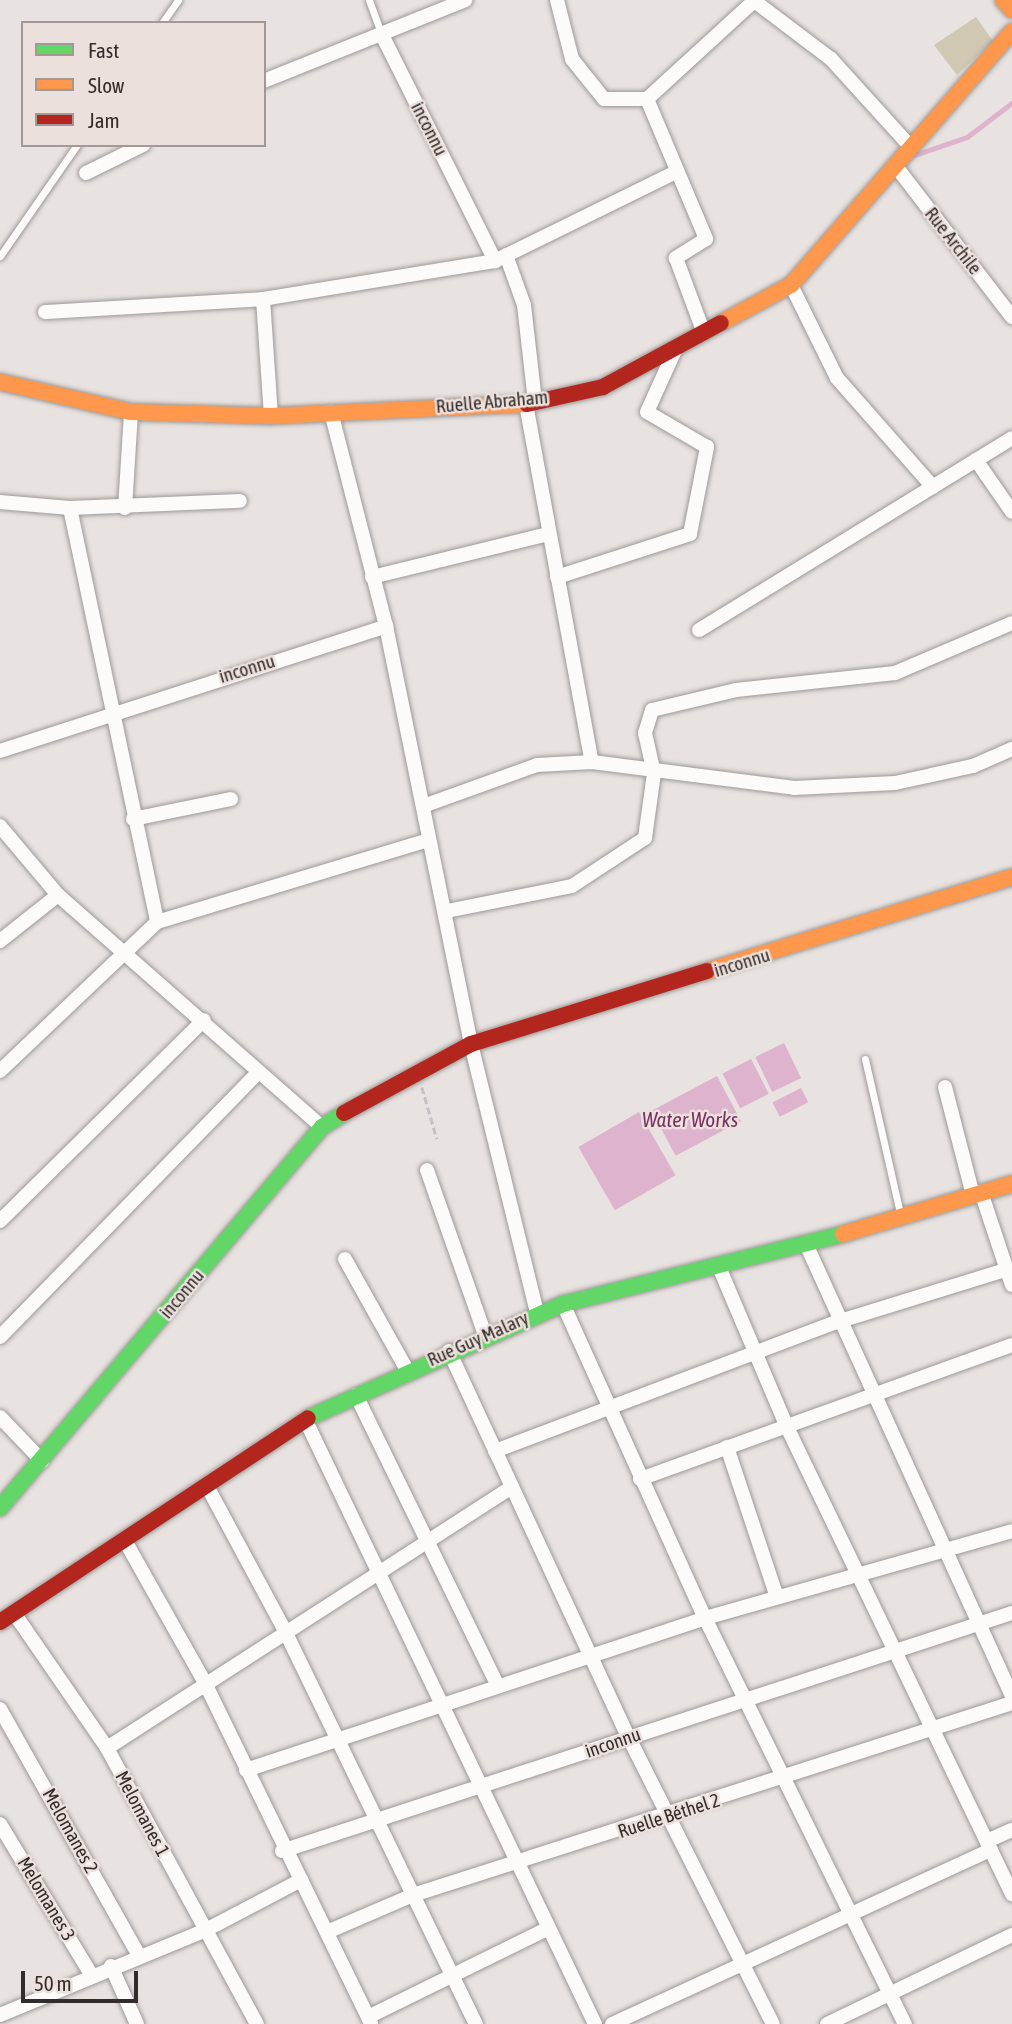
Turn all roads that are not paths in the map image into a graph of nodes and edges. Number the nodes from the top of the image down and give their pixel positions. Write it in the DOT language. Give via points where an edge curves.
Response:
graph roads {
  1 [pos="178,0"];
  2 [pos="369,0"];
  3 [pos="465,0"];
  4 [pos="557,0"];
  5 [pos="754,0"];
  6 [pos="1003,0"];
  7 [pos="1012,10"];
  8 [pos="163,21"];
  9 [pos="1012,32"];
  10 [pos="382,35"];
  11 [pos="266,80"];
  12 [pos="647,99"];
  13 [pos="908,144"];
  14 [pos="76,147"];
  15 [pos="139,147"];
  16 [pos="898,170"];
  17 [pos="676,172"];
  18 [pos="86,173"];
  19 [pos="0,256"];
  20 [pos="500,258"];
  21 [pos="791,285"];
  22 [pos="263,299"];
  23 [pos="45,312"];
  24 [pos="1012,317"];
  25 [pos="702,328"];
  26 [pos="677,346"];
  27 [pos="0,382"];
  28 [pos="531,403"];
  29 [pos="131,412"];
  30 [pos="331,412"];
  31 [pos="271,416"];
  32 [pos="1012,438"];
  33 [pos="975,460"];
  34 [pos="933,486"];
  35 [pos="240,501"];
  36 [pos="0,502"];
  37 [pos="70,508"];
  38 [pos="125,508"];
  39 [pos="1012,512"];
  40 [pos="550,534"];
  41 [pos="372,577"];
  42 [pos="557,577"];
  43 [pos="1012,623"];
  44 [pos="386,626"];
  45 [pos="699,630"];
  46 [pos="108,712"];
  47 [pos="1012,749"];
  48 [pos="0,751"];
  49 [pos="592,762"];
  50 [pos="654,773"];
  51 [pos="230,799"];
  52 [pos="426,805"];
  53 [pos="133,819"];
  54 [pos="0,826"];
  55 [pos="429,840"];
  56 [pos="1012,877"];
  57 [pos="58,895"];
  58 [pos="447,911"];
  59 [pos="157,922"];
  60 [pos="0,940"];
  61 [pos="124,948"];
  62 [pos="204,1020"];
  63 [pos="471,1044"];
  64 [pos="865,1059"];
  65 [pos="0,1071"];
  66 [pos="258,1073"];
  67 [pos="945,1087"];
  68 [pos="321,1128"];
  69 [pos="427,1170"];
  70 [pos="1012,1184"];
  71 [pos="977,1194"];
  72 [pos="901,1219"];
  73 [pos="0,1221"];
  74 [pos="806,1244"];
  75 [pos="345,1259"];
  76 [pos="719,1266"];
  77 [pos="1008,1269"];
  78 [pos="1012,1284"];
  79 [pos="563,1304"];
  80 [pos="537,1312"];
  81 [pos="837,1322"];
  82 [pos="485,1335"];
  83 [pos="0,1337"];
  84 [pos="1012,1345"];
  85 [pos="449,1351"];
  86 [pos="756,1351"];
  87 [pos="407,1370"];
  88 [pos="869,1392"];
  89 [pos="356,1395"];
  90 [pos="606,1407"];
  91 [pos="0,1417"];
  92 [pos="305,1419"];
  93 [pos="786,1425"];
  94 [pos="727,1447"];
  95 [pos="495,1451"];
  96 [pos="42,1461"];
  97 [pos="640,1479"];
  98 [pos="207,1486"];
  99 [pos="512,1487"];
  100 [pos="0,1508"];
  101 [pos="1012,1531"];
  102 [pos="124,1539"];
  103 [pos="427,1540"];
  104 [pos="944,1554"];
  105 [pos="377,1570"];
  106 [pos="861,1573"];
  107 [pos="777,1597"];
  108 [pos="14,1613"];
  109 [pos="1012,1613"];
  110 [pos="705,1618"];
  111 [pos="0,1622"];
  112 [pos="978,1622"];
  113 [pos="285,1631"];
  114 [pos="894,1649"];
  115 [pos="591,1657"];
  116 [pos="205,1683"];
  117 [pos="498,1686"];
  118 [pos="743,1696"];
  119 [pos="1012,1697"];
  120 [pos="1012,1703"];
  121 [pos="443,1704"];
  122 [pos="0,1709"];
  123 [pos="930,1729"];
  124 [pos="332,1738"];
  125 [pos="629,1738"];
  126 [pos="107,1748"];
  127 [pos="246,1770"];
  128 [pos="784,1778"];
  129 [pos="482,1787"];
  130 [pos="673,1815"];
  131 [pos="372,1821"];
  132 [pos="0,1824"];
  133 [pos="1012,1830"];
  134 [pos="989,1845"];
  135 [pos="282,1851"];
  136 [pos="513,1864"];
  137 [pos="300,1881"];
  138 [pos="1012,1894"];
  139 [pos="413,1895"];
  140 [pos="853,1917"];
  141 [pos="547,1929"];
  142 [pos="204,1931"];
  143 [pos="327,1932"];
  144 [pos="1012,1936"];
  145 [pos="138,1954"];
  146 [pos="111,1966"];
  147 [pos="746,1966"];
  148 [pos="91,1974"];
  149 [pos="453,1977"];
  150 [pos="891,1993"];
  151 [pos="0,2015"];
  152 [pos="370,2021"];
  153 [pos="137,2024"];
  154 [pos="257,2024"];
  155 [pos="476,2024"];
  156 [pos="595,2024"];
  157 [pos="612,2024"];
  158 [pos="773,2024"];
  159 [pos="827,2024"];
  160 [pos="905,2024"];
  1 -- 8 [label="lane"];
  2 -- 10 [label="lane"];
  3 -- 10 [label="street"];
  4 -- 12 [label="street" via="572,59 604,99"];
  5 -- 12 [label="street"];
  5 -- 13 [label="street" via="831,59"];
  6 -- 7 [label="street"];
  9 -- 13 [label="street, Ruelle Abraham"];
  10 -- 11 [label="street"];
  10 -- 20 [label="street, inconnu"];
  12 -- 17 [label="street"];
  13 -- 16 [label="street, Ruelle Abraham"];
  14 -- 19 [label="lane"];
  15 -- 18 [label="street"];
  16 -- 21 [label="street, Ruelle Abraham"];
  16 -- 24 [label="street, Rue Archile"];
  17 -- 20 [label="street"];
  17 -- 25 [label="street" via="706,239 676,258"];
  20 -- 22 [label="street"];
  20 -- 28 [label="street, inconnu" via="524,305"];
  21 -- 25 [label="street, Ruelle Abraham"];
  21 -- 34 [label="street" via="837,378"];
  22 -- 23 [label="street"];
  22 -- 31 [label="street"];
  25 -- 26 [label="street, Ruelle Abraham"];
  26 -- 28 [label="street, Ruelle Abraham" via="603,387"];
  26 -- 42 [label="street" via="647,412 707,447 690,534"];
  27 -- 29 [label="street, Ruelle Abraham"];
  28 -- 30 [label="street, Ruelle Abraham"];
  28 -- 40 [label="street, inconnu"];
  29 -- 31 [label="street, Ruelle Abraham"];
  29 -- 38 [label="street"];
  30 -- 31 [label="street, Ruelle Abraham"];
  30 -- 41 [label="street"];
  32 -- 33 [label="street"];
  33 -- 34 [label="street"];
  33 -- 39 [label="street"];
  34 -- 45 [label="street"];
  35 -- 38 [label="street"];
  36 -- 37 [label="street"];
  37 -- 38 [label="street"];
  37 -- 46 [label="street"];
  40 -- 41 [label="street"];
  40 -- 42 [label="street, inconnu"];
  41 -- 44 [label="street"];
  42 -- 49 [label="street, inconnu"];
  43 -- 50 [label="street" via="895,673 736,690 652,710 645,733"];
  44 -- 46 [label="street, inconnu"];
  44 -- 52 [label="street"];
  46 -- 48 [label="street, inconnu"];
  46 -- 53 [label="street"];
  47 -- 50 [label="street" via="973,766 895,783 794,788"];
  49 -- 50 [label="street"];
  49 -- 52 [label="street" via="537,765"];
  50 -- 58 [label="street" via="645,838 572,886"];
  51 -- 53 [label="street"];
  52 -- 55 [label="street"];
  53 -- 59 [label="street"];
  54 -- 57 [label="street"];
  55 -- 58 [label="street"];
  55 -- 59 [label="street"];
  56 -- 63 [label="street, inconnu"];
  57 -- 60 [label="street"];
  57 -- 61 [label="street"];
  58 -- 63 [label="street"];
  59 -- 61 [label="street"];
  61 -- 62 [label="street"];
  61 -- 65 [label="street"];
  62 -- 66 [label="street"];
  62 -- 73 [label="street"];
  63 -- 68 [label="street, inconnu" via="417,1070"];
  63 -- 80 [label="street"];
  64 -- 72 [label="lane"];
  66 -- 68 [label="street"];
  66 -- 83 [label="street"];
  67 -- 71 [label="street"];
  68 -- 96 [label="street, inconnu"];
  69 -- 82 [label="street"];
  70 -- 71 [label="street, Rue Guy Malary"];
  71 -- 72 [label="street, Rue Guy Malary"];
  71 -- 77 [label="street"];
  72 -- 74 [label="street, Rue Guy Malary"];
  74 -- 76 [label="street, Rue Guy Malary"];
  74 -- 81 [label="street"];
  75 -- 87 [label="street"];
  76 -- 79 [label="street, Rue Guy Malary"];
  76 -- 86 [label="street"];
  77 -- 78 [label="street"];
  77 -- 81 [label="street"];
  79 -- 80 [label="street, Rue Guy Malary"];
  79 -- 90 [label="street"];
  80 -- 82 [label="street, Rue Guy Malary"];
  81 -- 86 [label="street"];
  81 -- 88 [label="street"];
  82 -- 85 [label="street, Rue Guy Malary"];
  84 -- 88 [label="street"];
  85 -- 87 [label="street, Rue Guy Malary"];
  85 -- 95 [label="street"];
  86 -- 90 [label="street"];
  86 -- 93 [label="street"];
  87 -- 89 [label="street, Rue Guy Malary"];
  88 -- 93 [label="street"];
  88 -- 104 [label="street"];
  89 -- 92 [label="street, Rue Guy Malary"];
  89 -- 103 [label="street"];
  90 -- 95 [label="street"];
  90 -- 97 [label="street"];
  91 -- 96 [label="street"];
  92 -- 98 [label="street, Rue Guy Malary"];
  92 -- 105 [label="street"];
  93 -- 94 [label="street"];
  93 -- 106 [label="street"];
  94 -- 97 [label="street"];
  94 -- 107 [label="street"];
  95 -- 99 [label="street"];
  96 -- 100 [label="street, inconnu"];
  97 -- 110 [label="street"];
  98 -- 102 [label="street, Rue Guy Malary"];
  98 -- 113 [label="street"];
  99 -- 103 [label="street"];
  99 -- 115 [label="street"];
  101 -- 104 [label="street"];
  102 -- 108 [label="street, Rue Guy Malary"];
  102 -- 116 [label="street"];
  103 -- 105 [label="street"];
  103 -- 117 [label="street"];
  104 -- 106 [label="street"];
  104 -- 112 [label="street"];
  105 -- 113 [label="street"];
  105 -- 121 [label="street"];
  106 -- 107 [label="street"];
  106 -- 114 [label="street"];
  107 -- 110 [label="street"];
  108 -- 111 [label="street, Rue Guy Malary"];
  108 -- 126 [label="street, Melomanes 1"];
  109 -- 112 [label="street, inconnu"];
  110 -- 115 [label="street"];
  110 -- 118 [label="street"];
  112 -- 114 [label="street, inconnu"];
  112 -- 119 [label="street"];
  113 -- 116 [label="street"];
  113 -- 124 [label="street"];
  114 -- 118 [label="street, inconnu"];
  114 -- 123 [label="street"];
  115 -- 117 [label="street"];
  115 -- 125 [label="street"];
  116 -- 126 [label="street"];
  116 -- 127 [label="street"];
  117 -- 121 [label="street"];
  118 -- 125 [label="street, inconnu"];
  118 -- 128 [label="street"];
  120 -- 123 [label="street, Ruelle Béthel 2"];
  121 -- 124 [label="street"];
  121 -- 129 [label="street"];
  122 -- 145 [label="street, Melomanes 2"];
  123 -- 128 [label="street, Ruelle Béthel 2"];
  123 -- 134 [label="street"];
  124 -- 127 [label="street"];
  124 -- 131 [label="street"];
  125 -- 129 [label="street, inconnu"];
  125 -- 130 [label="street"];
  126 -- 142 [label="street, Melomanes 1"];
  127 -- 135 [label="street"];
  128 -- 130 [label="street, Ruelle Béthel 2"];
  128 -- 140 [label="street"];
  129 -- 131 [label="street, inconnu"];
  129 -- 136 [label="street"];
  130 -- 136 [label="street, Ruelle Béthel 2"];
  130 -- 147 [label="street"];
  131 -- 135 [label="street, inconnu"];
  131 -- 139 [label="street"];
  132 -- 148 [label="street, Melomanes 3"];
  133 -- 134 [label="street"];
  134 -- 138 [label="street"];
  134 -- 140 [label="street"];
  135 -- 137 [label="street"];
  136 -- 139 [label="street, Ruelle Béthel 2"];
  136 -- 141 [label="street"];
  137 -- 142 [label="street"];
  137 -- 143 [label="street"];
  139 -- 143 [label="street, Ruelle Béthel 2"];
  139 -- 149 [label="street"];
  140 -- 147 [label="street"];
  140 -- 150 [label="street"];
  141 -- 149 [label="street"];
  141 -- 156 [label="street"];
  142 -- 145 [label="street"];
  142 -- 154 [label="street, Melomanes 1"];
  143 -- 152 [label="street"];
  144 -- 150 [label="street"];
  145 -- 146 [label="street"];
  146 -- 148 [label="street"];
  146 -- 153 [label="street"];
  147 -- 157 [label="street"];
  147 -- 158 [label="street"];
  148 -- 151 [label="street"];
  149 -- 152 [label="street"];
  149 -- 155 [label="street"];
  150 -- 159 [label="street"];
  150 -- 160 [label="street"];
}
